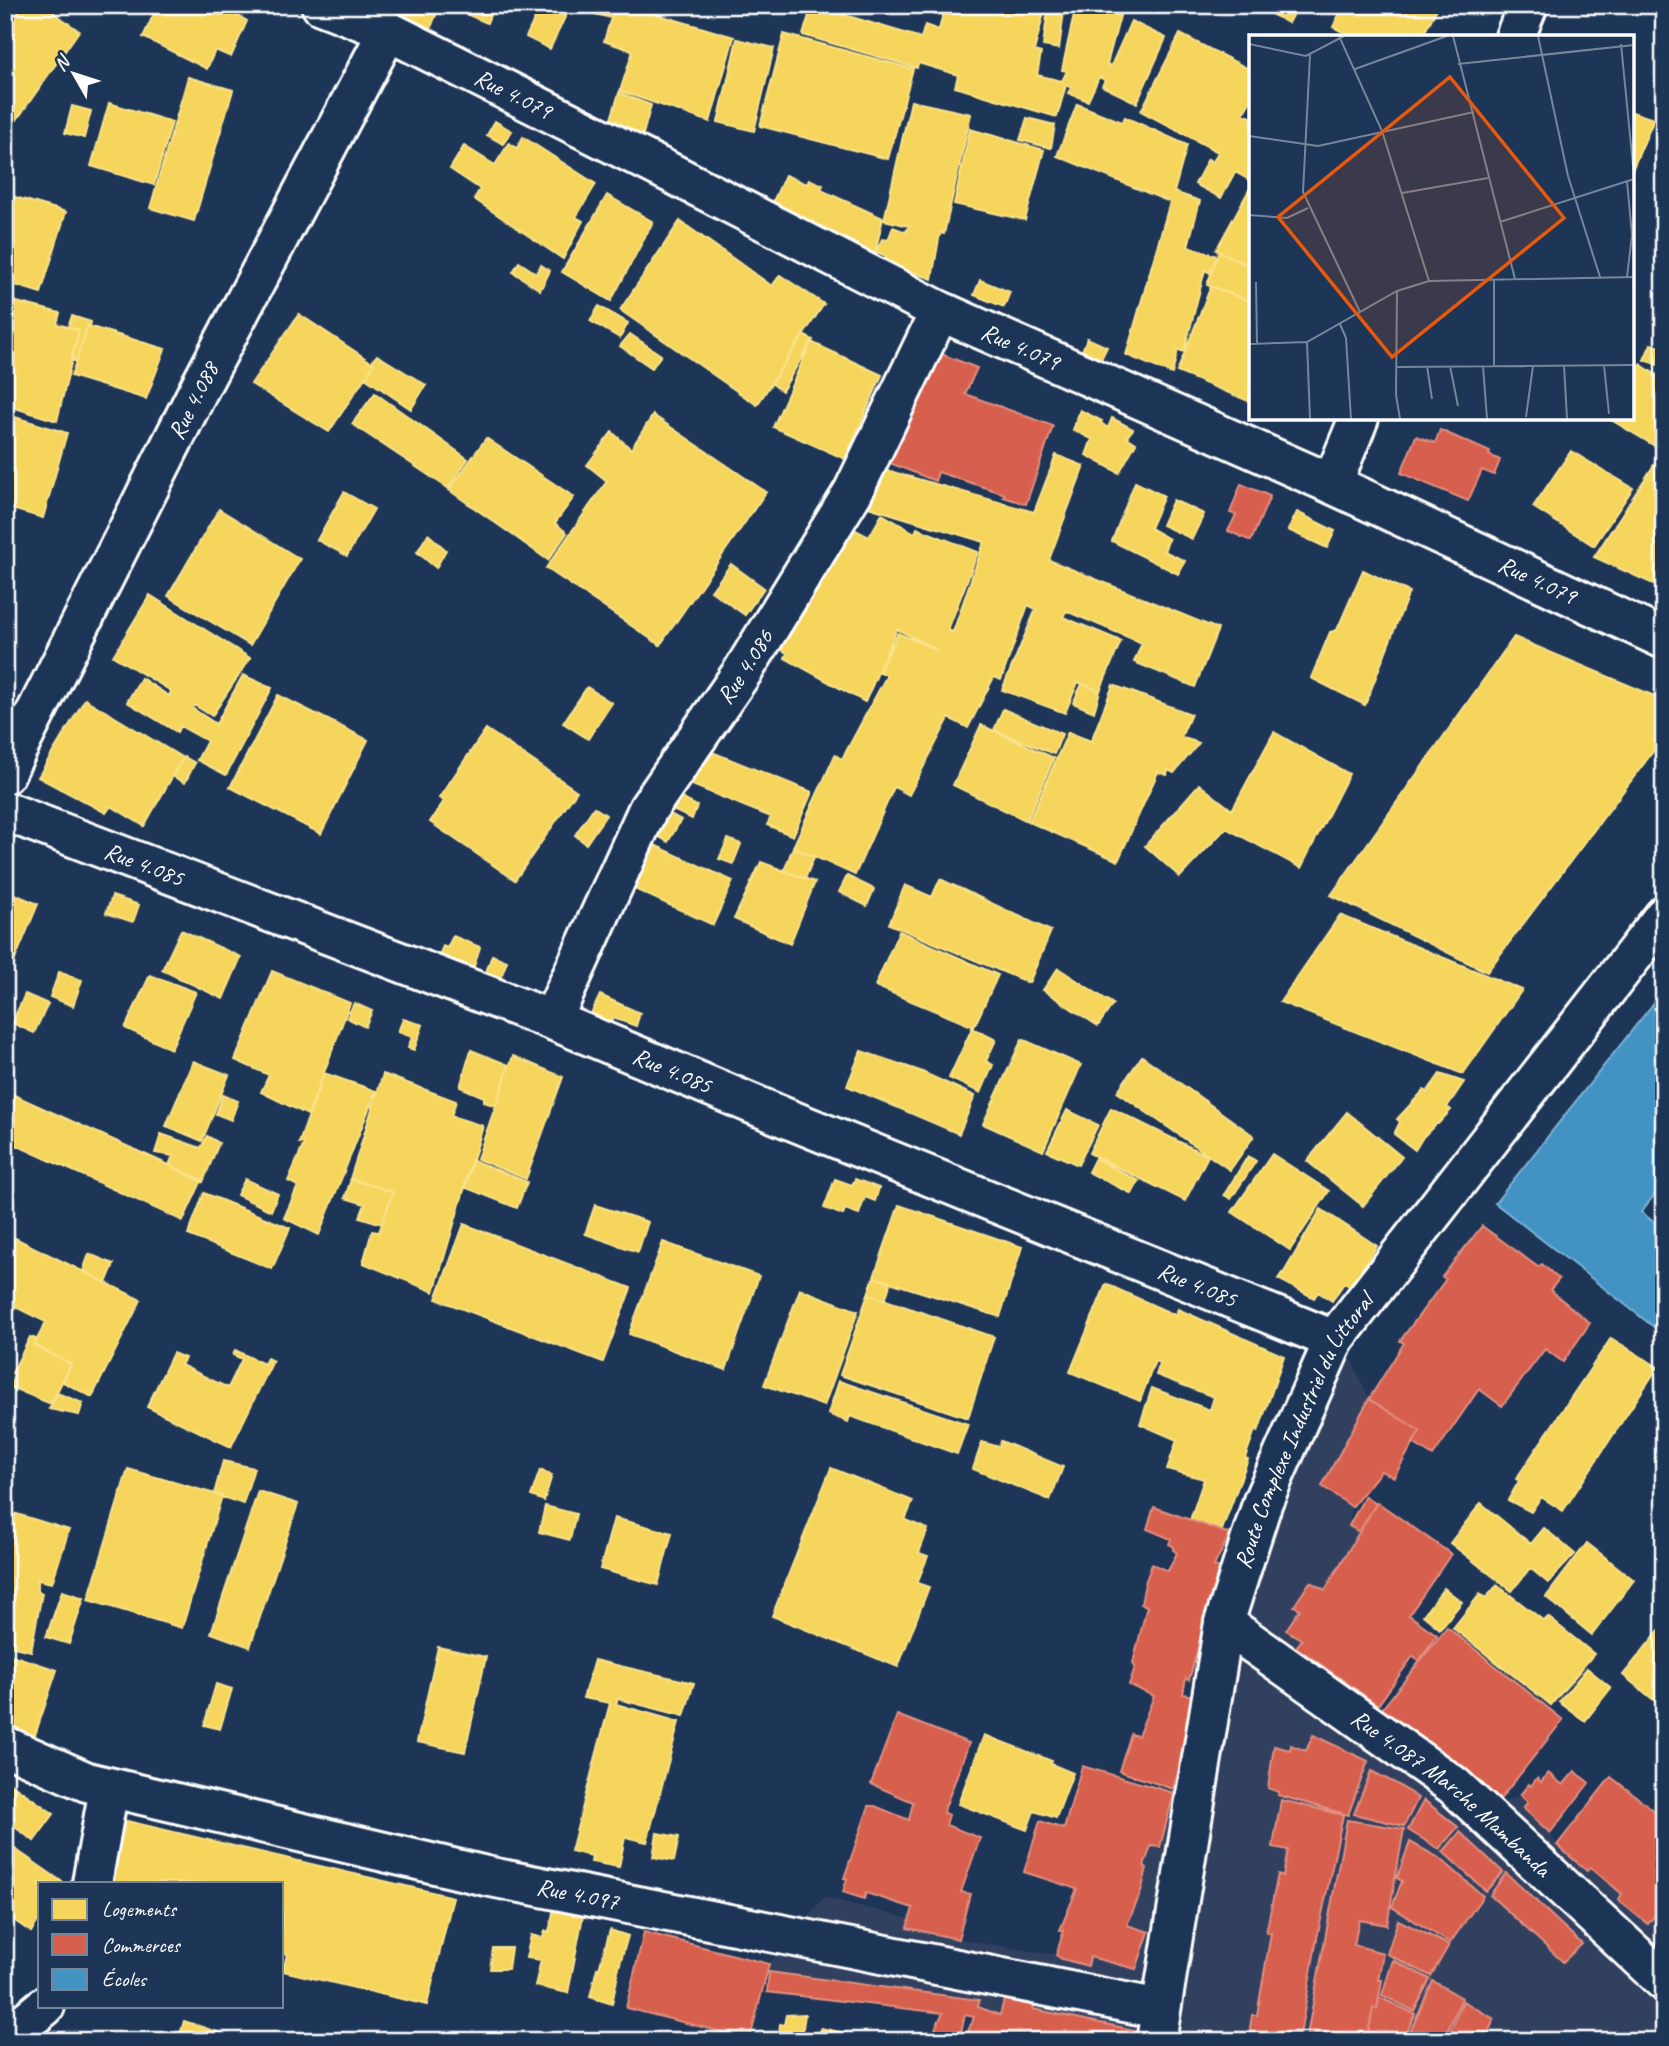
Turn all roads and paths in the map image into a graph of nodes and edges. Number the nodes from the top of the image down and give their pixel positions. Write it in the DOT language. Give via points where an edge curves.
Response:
graph roads {
  1 [pos="321,5"];
  2 [pos="1528,5"];
  3 [pos="388,31"];
  4 [pos="1516,35"];
  5 [pos="940,311"];
  6 [pos="1358,420"];
  7 [pos="1332,484"];
  8 [pos="1664,639"];
  9 [pos="5,774"];
  10 [pos="5,811"];
  11 [pos="1664,916"];
  12 [pos="552,1020"];
  13 [pos="1334,1340"];
  14 [pos="1224,1623"];
  15 [pos="5,1746"];
  16 [pos="110,1788"];
  17 [pos="92,1882"];
  18 [pos="1664,1981"];
  19 [pos="43,2008"];
  20 [pos="1158,2025"];
  21 [pos="5,2039"];
  1 -- 3 [label="street, Rue 4.079"];
  2 -- 4 [label="street"];
  3 -- 5 [label="street, Rue 4.079"];
  3 -- 9 [label="street, Rue 4.088" via="201,385"];
  5 -- 7 [label="street, Rue 4.079"];
  5 -- 12 [label="street, Rue 4.086" via="853,492 743,671 648,809"];
  6 -- 7 [label="street"];
  7 -- 8 [label="street, Rue 4.079"];
  10 -- 12 [label="street, Rue 4.085"];
  11 -- 13 [label="street, Route Complexe Industriel du Littoral"];
  12 -- 13 [label="street, Rue 4.085"];
  13 -- 14 [label="street, Route Complexe Industriel du Littoral" via="1263,1501"];
  14 -- 18 [label="street, Rue 4.087 Marche Mambanda" via="1453,1786"];
  14 -- 20 [label="street, Route Complexe Industriel du Littoral"];
  15 -- 16 [label="street, Rue 4.097"];
  16 -- 17 [label="street"];
  16 -- 20 [label="street, Rue 4.097"];
  19 -- 21 [label="street"];
}
